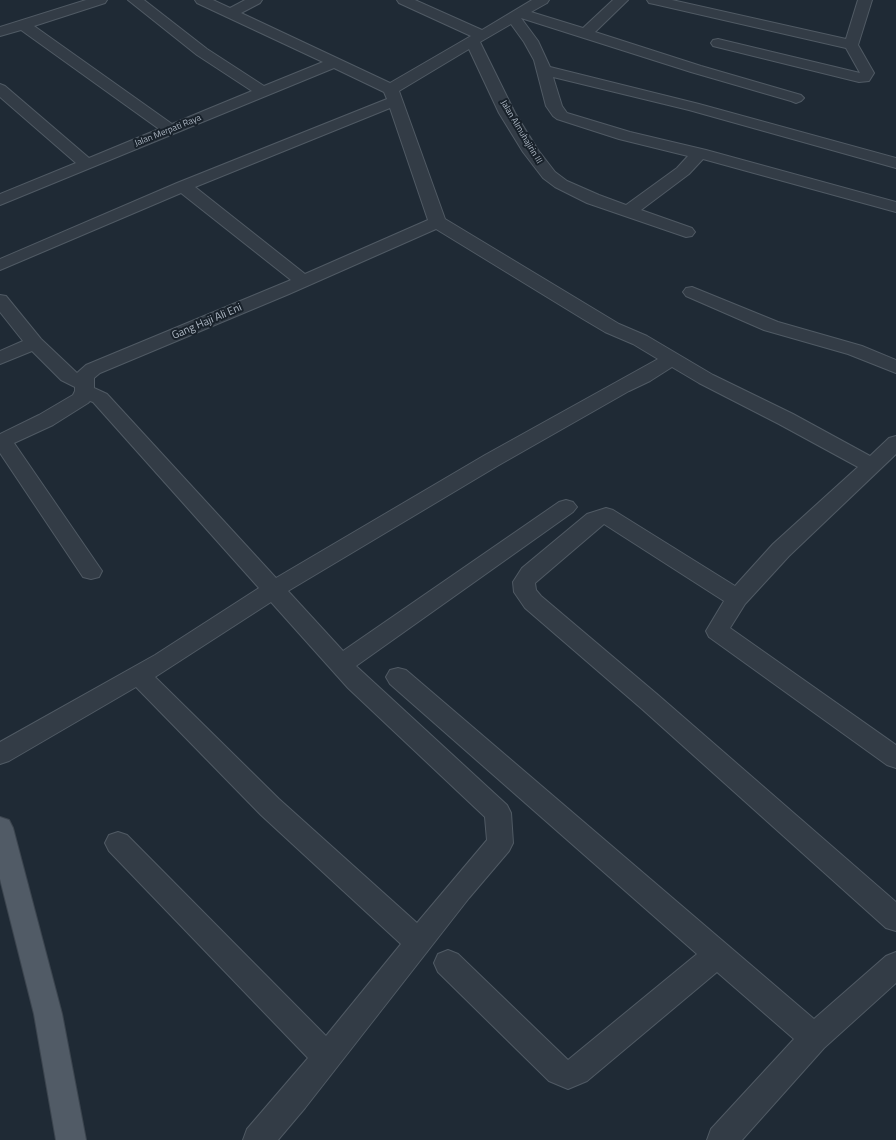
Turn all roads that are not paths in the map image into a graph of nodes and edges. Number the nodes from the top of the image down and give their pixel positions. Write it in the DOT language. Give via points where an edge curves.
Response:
graph roads {
  1 [pos="100,0"];
  2 [pos="135,0"];
  3 [pos="202,0"];
  4 [pos="255,0"];
  5 [pos="404,0"];
  6 [pos="542,0"];
  7 [pos="621,0"];
  8 [pos="654,0"];
  9 [pos="865,0"];
  10 [pos="230,13"];
  11 [pos="516,15"];
  12 [pos="738,19"];
  13 [pos="24,25"];
  14 [pos="0,32"];
  15 [pos="586,33"];
  16 [pos="477,37"];
  17 [pos="851,45"];
  18 [pos="707,56"];
  19 [pos="336,62"];
  20 [pos="544,70"];
  21 [pos="0,89"];
  22 [pos="263,92"];
  23 [pos="393,95"];
  24 [pos="796,98"];
  25 [pos="170,130"];
  26 [pos="700,154"];
  27 [pos="896,163"];
  28 [pos="87,164"];
  29 [pos="183,186"];
  30 [pos="0,200"];
  31 [pos="896,208"];
  32 [pos="628,212"];
  33 [pos="437,222"];
  34 [pos="686,232"];
  35 [pos="0,265"];
  36 [pos="303,281"];
  37 [pos="692,292"];
  38 [pos="0,300"];
  39 [pos="34,344"];
  40 [pos="0,358"];
  41 [pos="672,359"];
  42 [pos="896,368"];
  43 [pos="85,387"];
  44 [pos="1,441"];
  45 [pos="896,443"];
  46 [pos="872,466"];
  47 [pos="566,507"];
  48 [pos="91,571"];
  49 [pos="273,590"];
  50 [pos="737,598"];
  51 [pos="340,665"];
  52 [pos="139,675"];
  53 [pos="398,678"];
  54 [pos="0,754"];
  55 [pos="896,758"];
  56 [pos="0,828"];
  57 [pos="118,843"];
  58 [pos="896,919"];
  59 [pos="418,942"];
  60 [pos="717,955"];
  61 [pos="448,963"];
  62 [pos="896,965"];
  63 [pos="814,1038"];
  64 [pos="327,1057"];
  65 [pos="71,1140"];
  66 [pos="258,1140"];
  67 [pos="722,1140"];
  1 -- 13 [label="street"];
  2 -- 22 [label="street" via="202,52"];
  3 -- 10 [label="street"];
  4 -- 10 [label="street"];
  5 -- 16 [label="street"];
  6 -- 11 [label="street"];
  7 -- 15 [label="street"];
  8 -- 12 [label="street"];
  9 -- 17 [label="street"];
  10 -- 19 [label="street"];
  11 -- 15 [label="street"];
  11 -- 16 [label="street"];
  11 -- 20 [label="street" via="531,40"];
  12 -- 17 [label="street"];
  12 -- 18 [label="street"];
  13 -- 14 [label="street"];
  13 -- 25 [label="street"];
  15 -- 18 [label="street"];
  16 -- 23 [label="street"];
  16 -- 32 [label="street, Jalan Almuhajirin III" via="507,113 543,169 561,184"];
  17 -- 18 [label="street" via="866,72 864,78"];
  18 -- 24 [label="street"];
  19 -- 22 [label="street, Jalan Merpati Raya"];
  19 -- 23 [label="street"];
  20 -- 26 [label="street" via="554,106 562,116 625,136"];
  20 -- 27 [label="street" via="694,107"];
  21 -- 28 [label="street"];
  22 -- 25 [label="street, Jalan Merpati Raya"];
  23 -- 29 [label="street"];
  23 -- 33 [label="street"];
  25 -- 28 [label="street, Jalan Merpati Raya"];
  26 -- 31 [label="street"];
  26 -- 32 [label="street" via="683,171"];
  28 -- 30 [label="street, Jalan Merpati Raya"];
  29 -- 35 [label="street"];
  29 -- 36 [label="street"];
  32 -- 34 [label="street, Jalan Almuhajirin III"];
  33 -- 36 [label="street, Gang Haji Ali Eni"];
  33 -- 41 [label="street" via="589,315"];
  36 -- 43 [label="street, Gang Haji Ali Eni" via="93,370 86,376"];
  37 -- 42 [label="street" via="771,326 855,350"];
  38 -- 39 [label="street"];
  39 -- 40 [label="street"];
  39 -- 43 [label="street" via="68,376"];
  41 -- 46 [label="street"];
  41 -- 49 [label="street" via="492,460"];
  43 -- 44 [label="street, Gang Haji Ali Eni" via="81,399 71,406"];
  43 -- 49 [label="street" via="100,398"];
  44 -- 48 [label="street"];
  45 -- 46 [label="street"];
  46 -- 50 [label="street" via="781,550"];
  47 -- 51 [label="street"];
  49 -- 51 [label="street"];
  49 -- 52 [label="street"];
  50 -- 55 [label="street" via="717,631"];
  50 -- 58 [label="street" via="606,515 595,519 530,574 524,582 524,592 533,602"];
  51 -- 59 [label="street" via="498,813 500,843"];
  52 -- 54 [label="street"];
  52 -- 59 [label="street" via="270,807"];
  53 -- 60 [label="street"];
  56 -- 65 [label="main road" via="48,1014"];
  57 -- 64 [label="street"];
  59 -- 64 [label="street"];
  60 -- 61 [label="street" via="577,1071 568,1075 559,1071"];
  60 -- 63 [label="street"];
  62 -- 63 [label="street"];
  63 -- 67 [label="street"];
  64 -- 66 [label="street"];
}
